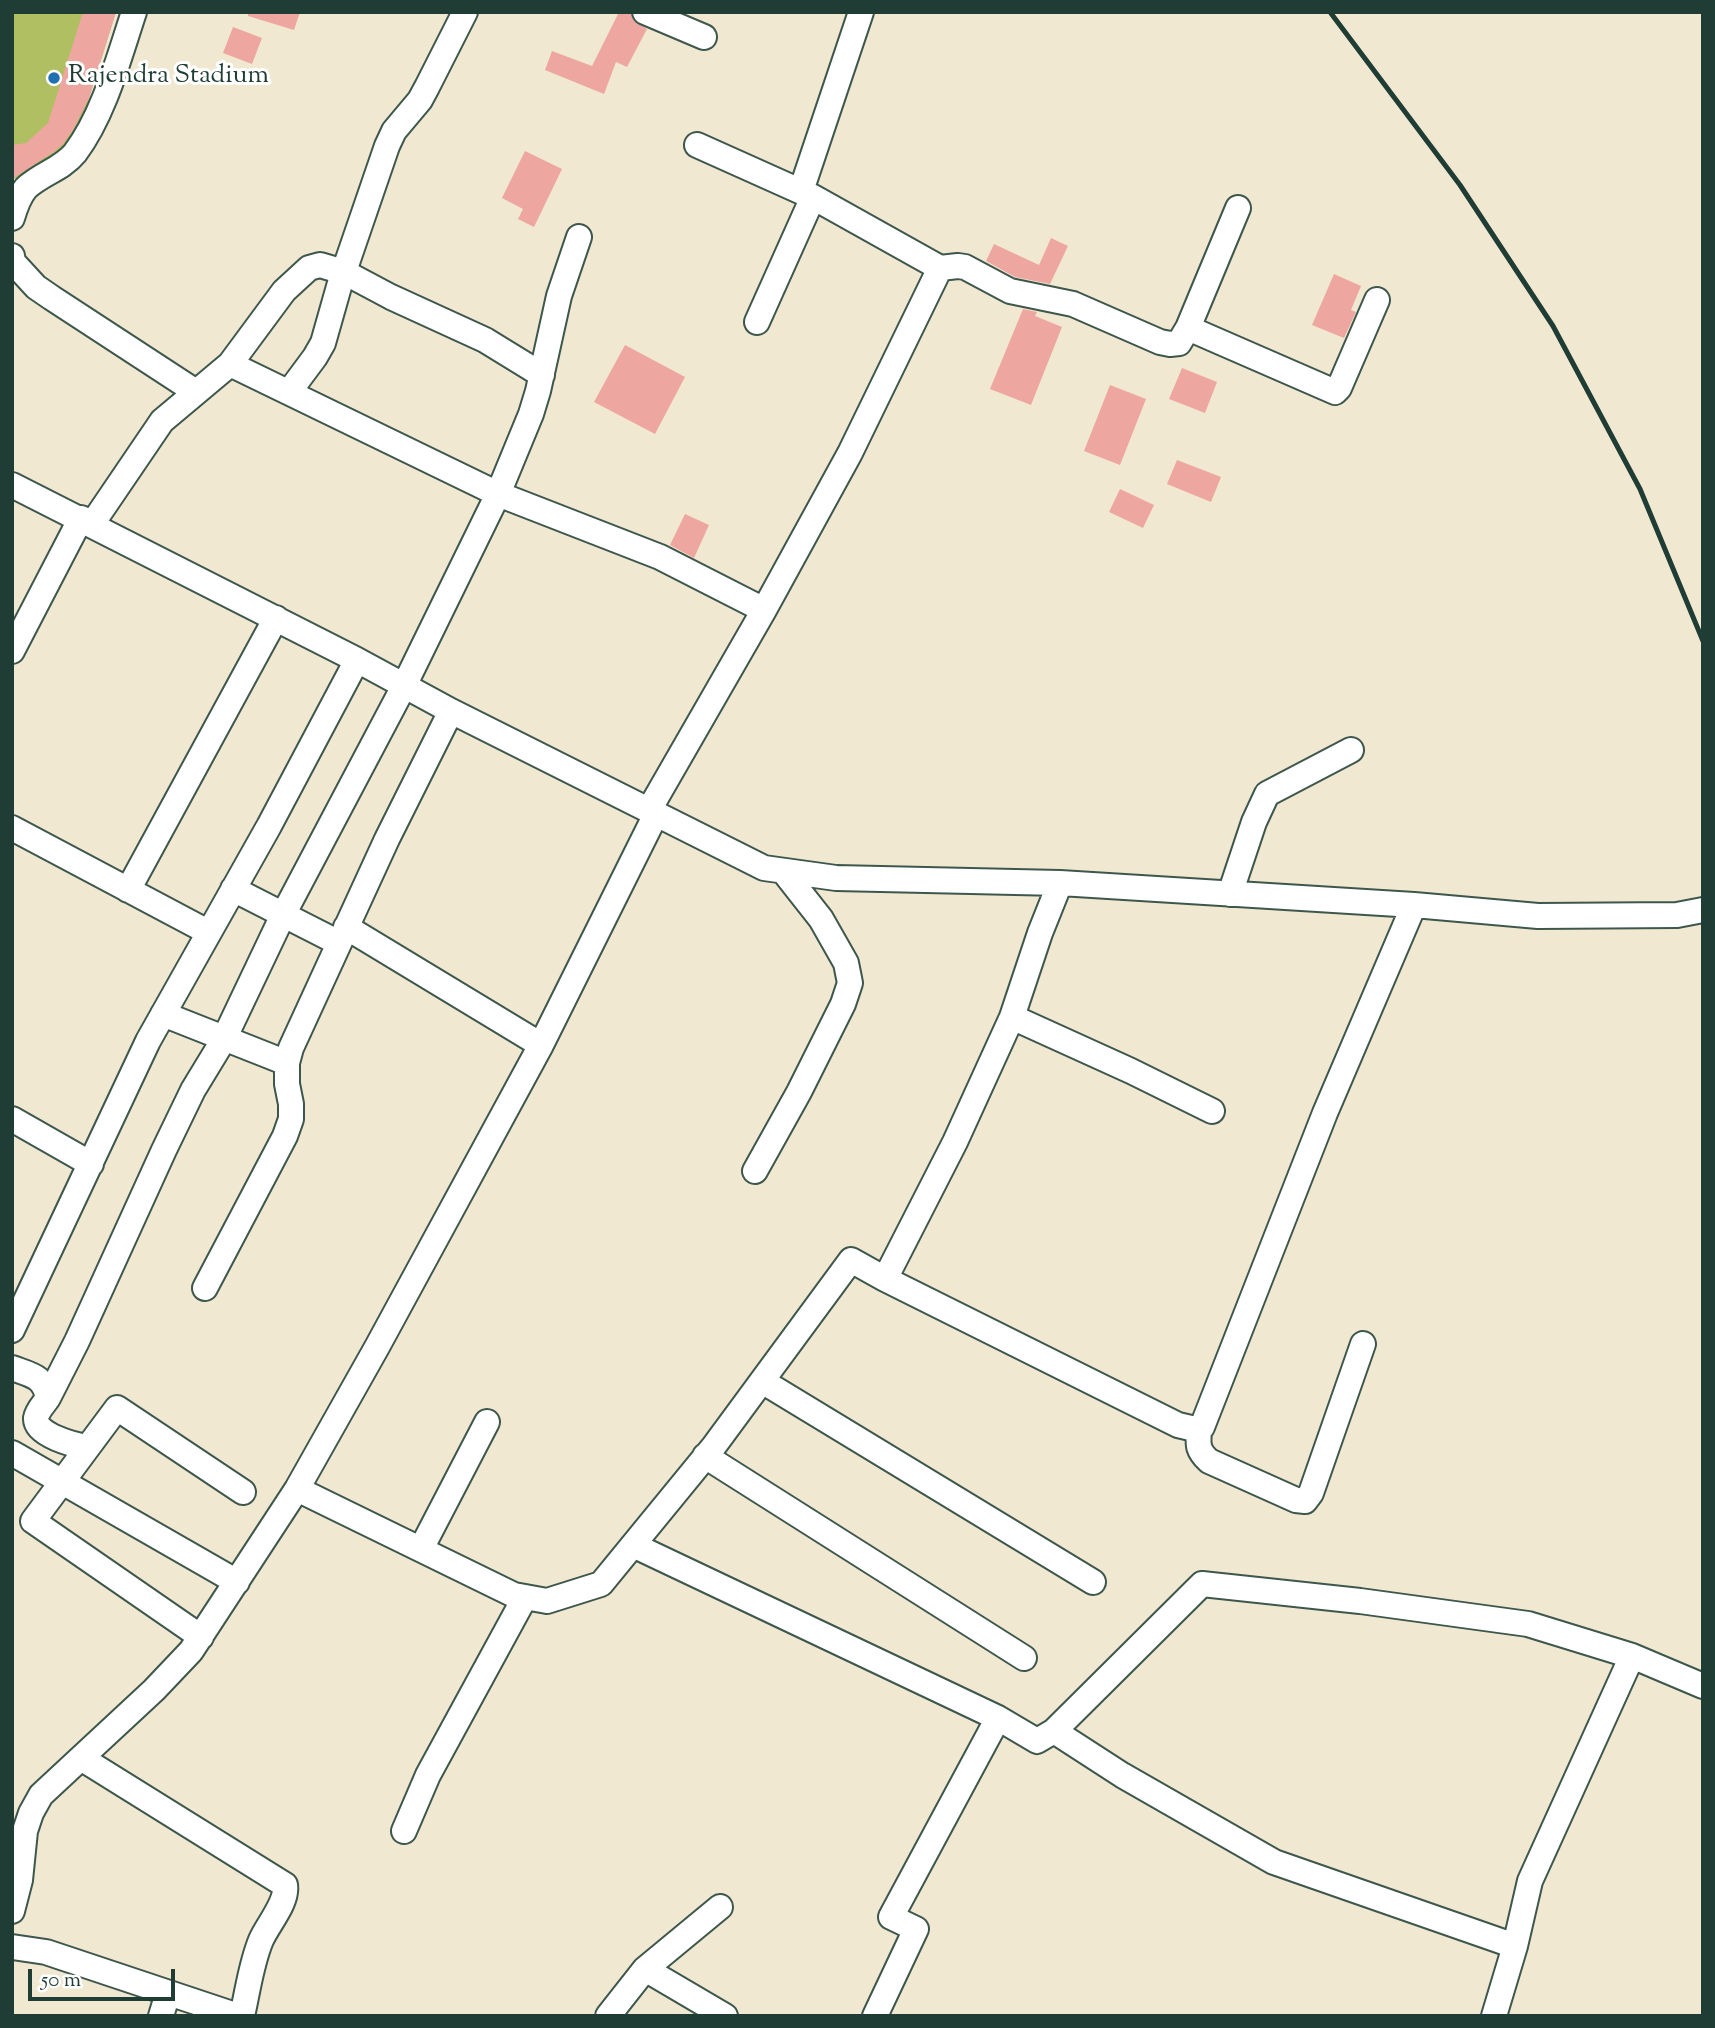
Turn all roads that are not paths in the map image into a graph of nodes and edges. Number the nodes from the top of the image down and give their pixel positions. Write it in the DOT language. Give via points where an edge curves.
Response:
graph roads {
  1 [pos="134,12"];
  2 [pos="465,12"];
  3 [pos="645,12"];
  4 [pos="860,12"];
  5 [pos="704,37"];
  6 [pos="697,145"];
  7 [pos="58,168"];
  8 [pos="12,185"];
  9 [pos="807,194"];
  10 [pos="1238,208"];
  11 [pos="12,218"];
  12 [pos="579,237"];
  13 [pos="12,256"];
  14 [pos="940,268"];
  15 [pos="344,272"];
  16 [pos="1377,300"];
  17 [pos="757,322"];
  18 [pos="1188,328"];
  19 [pos="230,364"];
  20 [pos="541,375"];
  21 [pos="196,392"];
  22 [pos="289,392"];
  23 [pos="12,485"];
  24 [pos="498,494"];
  25 [pos="86,521"];
  26 [pos="764,611"];
  27 [pos="276,618"];
  28 [pos="12,651"];
  29 [pos="357,660"];
  30 [pos="404,686"];
  31 [pos="451,711"];
  32 [pos="1350,750"];
  33 [pos="652,812"];
  34 [pos="12,828"];
  35 [pos="784,872"];
  36 [pos="1060,883"];
  37 [pos="233,889"];
  38 [pos="128,890"];
  39 [pos="1230,894"];
  40 [pos="1415,905"];
  41 [pos="1703,909"];
  42 [pos="284,915"];
  43 [pos="208,932"];
  44 [pos="342,935"];
  45 [pos="163,1014"];
  46 [pos="1012,1017"];
  47 [pos="224,1039"];
  48 [pos="541,1045"];
  49 [pos="287,1063"];
  50 [pos="1212,1111"];
  51 [pos="12,1119"];
  52 [pos="91,1164"];
  53 [pos="755,1171"];
  54 [pos="885,1279"];
  55 [pos="205,1288"];
  56 [pos="12,1330"];
  57 [pos="1363,1344"];
  58 [pos="12,1368"];
  59 [pos="762,1381"];
  60 [pos="48,1398"];
  61 [pos="487,1422"];
  62 [pos="1199,1429"];
  63 [pos="88,1447"];
  64 [pos="12,1453"];
  65 [pos="705,1456"];
  66 [pos="62,1481"];
  67 [pos="297,1489"];
  68 [pos="243,1492"];
  69 [pos="633,1545"];
  70 [pos="421,1549"];
  71 [pos="237,1582"];
  72 [pos="1093,1582"];
  73 [pos="525,1597"];
  74 [pos="201,1637"];
  75 [pos="1632,1656"];
  76 [pos="1024,1658"];
  77 [pos="1703,1686"];
  78 [pos="998,1718"];
  79 [pos="1054,1731"];
  80 [pos="81,1758"];
  81 [pos="404,1831"];
  82 [pos="14,1899"];
  83 [pos="720,1907"];
  84 [pos="1515,1946"];
  85 [pos="12,1947"];
  86 [pos="645,1969"];
  87 [pos="165,2004"];
  88 [pos="240,2016"];
  89 [pos="608,2016"];
  90 [pos="725,2016"];
  91 [pos="875,2016"];
  92 [pos="1494,2016"];
  1 -- 7 [label="street" via="97,114 73,155"];
  2 -- 15 [label="street" via="420,100 387,146"];
  3 -- 5 [label="street"];
  4 -- 9 [label="street"];
  6 -- 9 [label="street"];
  7 -- 8 [label="street"];
  7 -- 11 [label="street" via="26,188"];
  9 -- 14 [label="street"];
  9 -- 17 [label="street"];
  10 -- 18 [label="street"];
  12 -- 20 [label="street" via="559,296"];
  13 -- 21 [label="street" via="36,286"];
  14 -- 18 [label="street" via="965,267 1010,291 1073,304 1160,342 1179,343"];
  14 -- 26 [label="street" via="850,453"];
  15 -- 19 [label="street" via="320,265 299,276"];
  15 -- 20 [label="street" via="485,341"];
  15 -- 22 [label="street" via="323,343"];
  16 -- 18 [label="street" via="1335,392"];
  19 -- 21 [label="street"];
  19 -- 22 [label="street"];
  20 -- 24 [label="street" via="531,414"];
  21 -- 25 [label="street" via="162,421"];
  22 -- 24 [label="street"];
  23 -- 25 [label="street"];
  24 -- 26 [label="street" via="660,557"];
  24 -- 30 [label="street"];
  25 -- 27 [label="street"];
  25 -- 28 [label="street"];
  26 -- 33 [label="street"];
  27 -- 29 [label="street"];
  27 -- 38 [label="street"];
  29 -- 30 [label="street"];
  29 -- 37 [label="street"];
  30 -- 31 [label="street"];
  30 -- 42 [label="street"];
  31 -- 33 [label="street"];
  31 -- 44 [label="street"];
  32 -- 39 [label="street" via="1267,794"];
  33 -- 35 [label="street" via="764,868"];
  33 -- 48 [label="street"];
  34 -- 38 [label="street"];
  35 -- 36 [label="street" via="836,878"];
  35 -- 53 [label="street" via="821,919 846,963 850,983 799,1092"];
  36 -- 39 [label="street"];
  36 -- 46 [label="street"];
  37 -- 42 [label="street"];
  37 -- 43 [label="street"];
  38 -- 43 [label="street"];
  39 -- 40 [label="street"];
  40 -- 41 [label="street" via="1538,916 1677,915"];
  40 -- 62 [label="street" via="1325,1113"];
  42 -- 44 [label="street"];
  42 -- 47 [label="street"];
  43 -- 45 [label="street"];
  44 -- 48 [label="street"];
  44 -- 49 [label="street"];
  45 -- 47 [label="street"];
  45 -- 52 [label="street"];
  46 -- 50 [label="street"];
  46 -- 54 [label="street"];
  47 -- 49 [label="street"];
  47 -- 60 [label="street" via="193,1090"];
  48 -- 67 [label="street"];
  49 -- 55 [label="street" via="291,1119 285,1136"];
  51 -- 52 [label="street"];
  52 -- 56 [label="street"];
  54 -- 59 [label="street" via="851,1259"];
  54 -- 62 [label="street" via="1178,1425"];
  57 -- 62 [label="street" via="1305,1501 1209,1461 1198,1447"];
  58 -- 60 [label="street" via="42,1381"];
  59 -- 65 [label="street"];
  59 -- 72 [label="street"];
  60 -- 63 [label="street" via="36,1415 37,1424 66,1442"];
  61 -- 70 [label="street"];
  63 -- 66 [label="street"];
  63 -- 68 [label="street" via="117,1408"];
  64 -- 66 [label="street"];
  65 -- 69 [label="street"];
  65 -- 76 [label="street"];
  66 -- 71 [label="street"];
  66 -- 74 [label="street" via="33,1521"];
  67 -- 70 [label="street"];
  67 -- 71 [label="street"];
  69 -- 73 [label="street" via="601,1584 547,1601"];
  69 -- 78 [label="street"];
  70 -- 73 [label="street"];
  71 -- 74 [label="street"];
  73 -- 81 [label="street" via="428,1775"];
  74 -- 80 [label="street" via="166,1679"];
  75 -- 77 [label="street"];
  75 -- 79 [label="street" via="1528,1624 1202,1584"];
  75 -- 84 [label="street" via="1530,1881"];
  78 -- 79 [label="street" via="1037,1741"];
  78 -- 91 [label="street" via="891,1917 916,1928"];
  79 -- 84 [label="street" via="1274,1862"];
  80 -- 82 [label="street" via="41,1795 31,1813"];
  80 -- 88 [label="street" via="285,1885 284,1900 253,1961"];
  83 -- 86 [label="street"];
  84 -- 92 [label="street"];
  85 -- 87 [label="street" via="46,1952"];
  86 -- 89 [label="street"];
  86 -- 90 [label="street"];
  87 -- 88 [label="street"];
}
